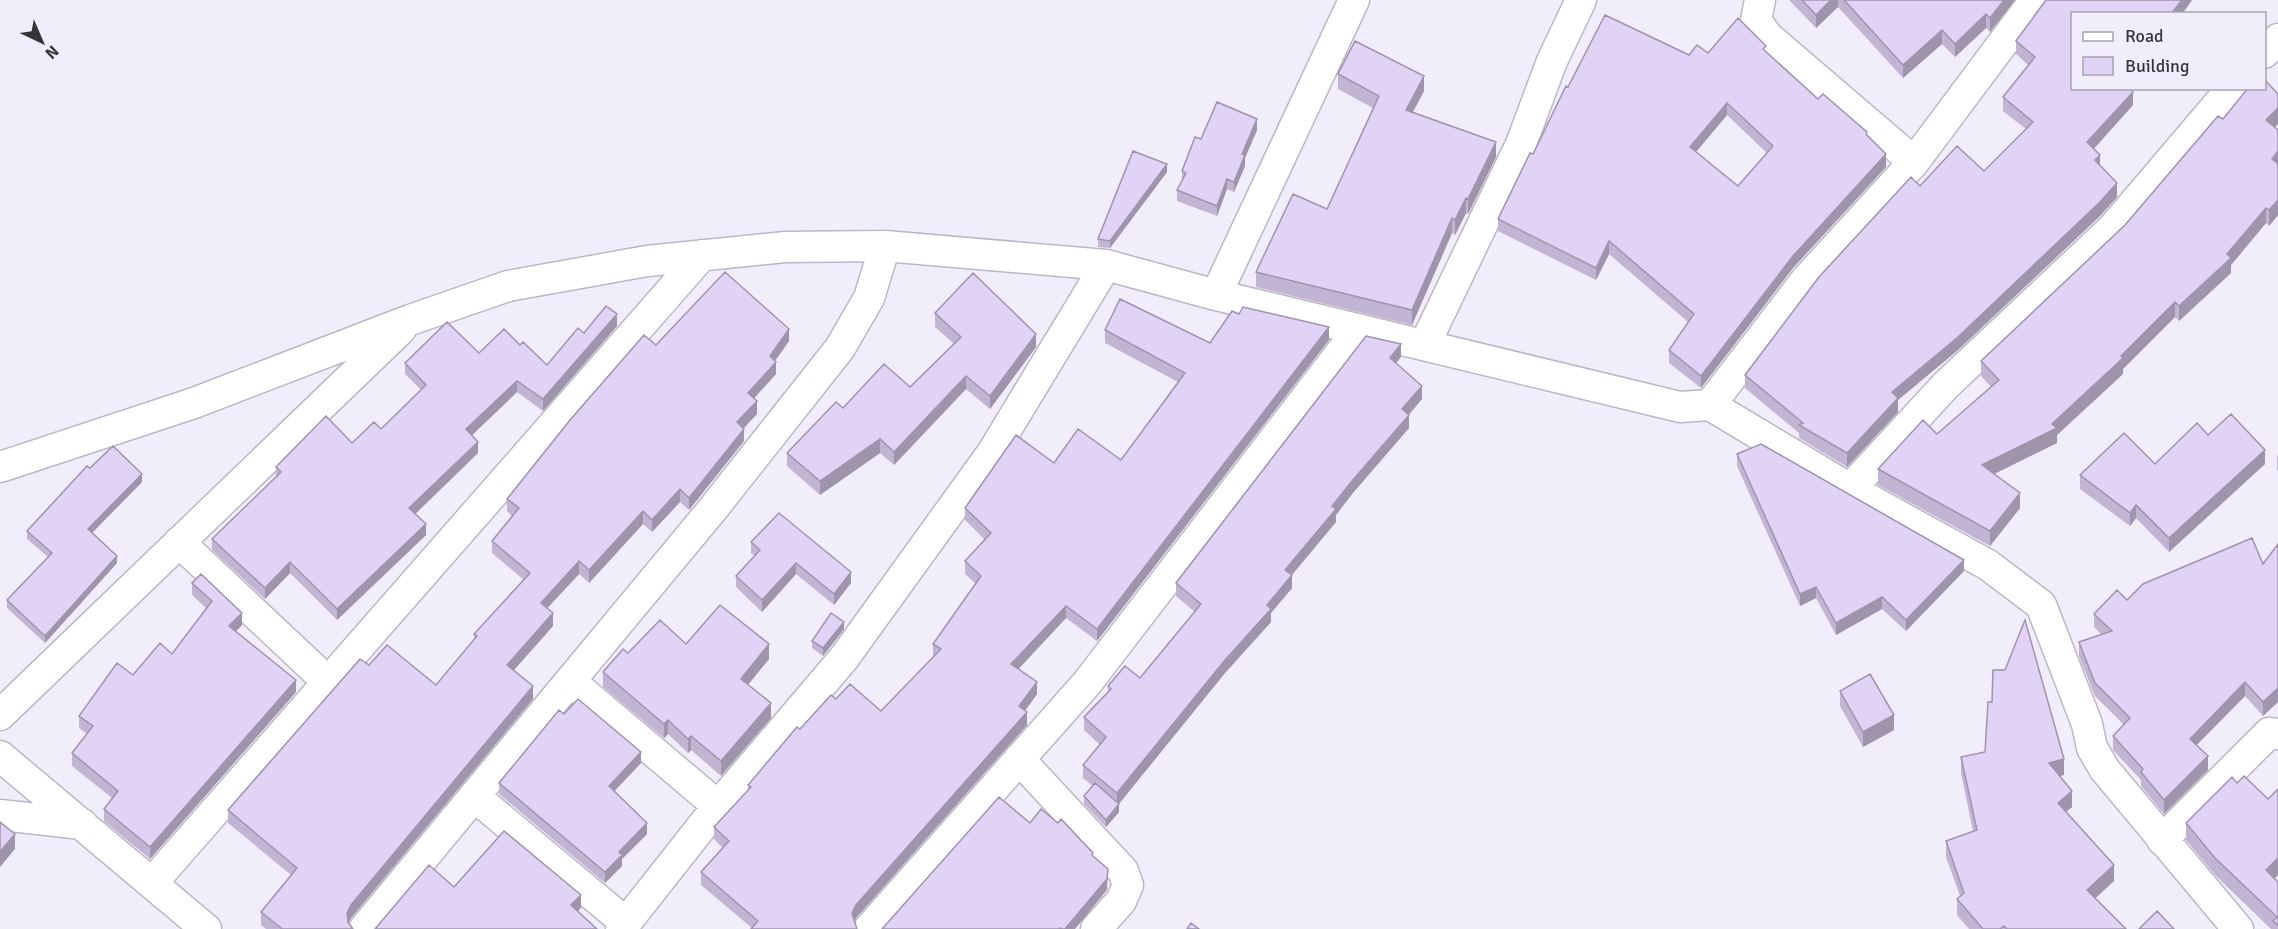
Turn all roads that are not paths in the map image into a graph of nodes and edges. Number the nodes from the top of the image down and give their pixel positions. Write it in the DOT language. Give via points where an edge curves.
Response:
graph roads {
  1 [pos="1354,0"];
  2 [pos="1581,0"];
  3 [pos="1760,0"];
  4 [pos="2035,0"];
  5 [pos="2278,39"];
  6 [pos="2266,52"];
  7 [pos="2230,90"];
  8 [pos="1914,162"];
  9 [pos="885,246"];
  10 [pos="702,255"];
  11 [pos="1106,265"];
  12 [pos="1216,295"];
  13 [pos="410,320"];
  14 [pos="1359,329"];
  15 [pos="1425,344"];
  16 [pos="1710,405"];
  17 [pos="0,468"];
  18 [pos="1850,489"];
  19 [pos="179,542"];
  20 [pos="570,681"];
  21 [pos="328,682"];
  22 [pos="0,715"];
  23 [pos="2278,734"];
  24 [pos="0,756"];
  25 [pos="1019,759"];
  26 [pos="474,796"];
  27 [pos="718,806"];
  28 [pos="0,815"];
  29 [pos="82,824"];
  30 [pos="2162,840"];
  31 [pos="152,883"];
  32 [pos="624,926"];
  33 [pos="200,927"];
  34 [pos="364,929"];
  35 [pos="869,929"];
  36 [pos="1096,929"];
  37 [pos="2238,929"];
  1 -- 12 [label="street"];
  2 -- 15 [label="street" via="1552,61 1521,144"];
  3 -- 8 [label="street" via="1756,20 1767,36"];
  4 -- 8 [label="street"];
  5 -- 6 [label="street"];
  7 -- 18 [label="street" via="2114,228 1946,386"];
  8 -- 16 [label="street" via="1806,280"];
  9 -- 10 [label="street" via="785,247"];
  9 -- 11 [label="street"];
  9 -- 20 [label="street" via="869,298 840,348"];
  10 -- 13 [label="street" via="508,286"];
  10 -- 21 [label="street"];
  11 -- 12 [label="street"];
  11 -- 27 [label="street" via="978,472 844,658"];
  12 -- 14 [label="street"];
  13 -- 17 [label="street" via="194,403"];
  13 -- 19 [label="street"];
  14 -- 15 [label="street"];
  14 -- 25 [label="street" via="1087,683"];
  15 -- 16 [label="street" via="1680,407"];
  16 -- 18 [label="street"];
  18 -- 30 [label="street" via="1988,565 2041,605 2087,724 2092,748"];
  19 -- 21 [label="street"];
  19 -- 22 [label="street"];
  20 -- 26 [label="street"];
  20 -- 27 [label="street"];
  21 -- 31 [label="street"];
  23 -- 30 [label="street" via="2269,733"];
  24 -- 29 [label="street"];
  25 -- 35 [label="street"];
  25 -- 36 [label="street" via="1123,871 1128,885 1121,901"];
  26 -- 32 [label="street"];
  26 -- 34 [label="street"];
  27 -- 32 [label="street"];
  28 -- 29 [label="street"];
  29 -- 31 [label="street"];
  30 -- 37 [label="street"];
  31 -- 33 [label="street"];
}
